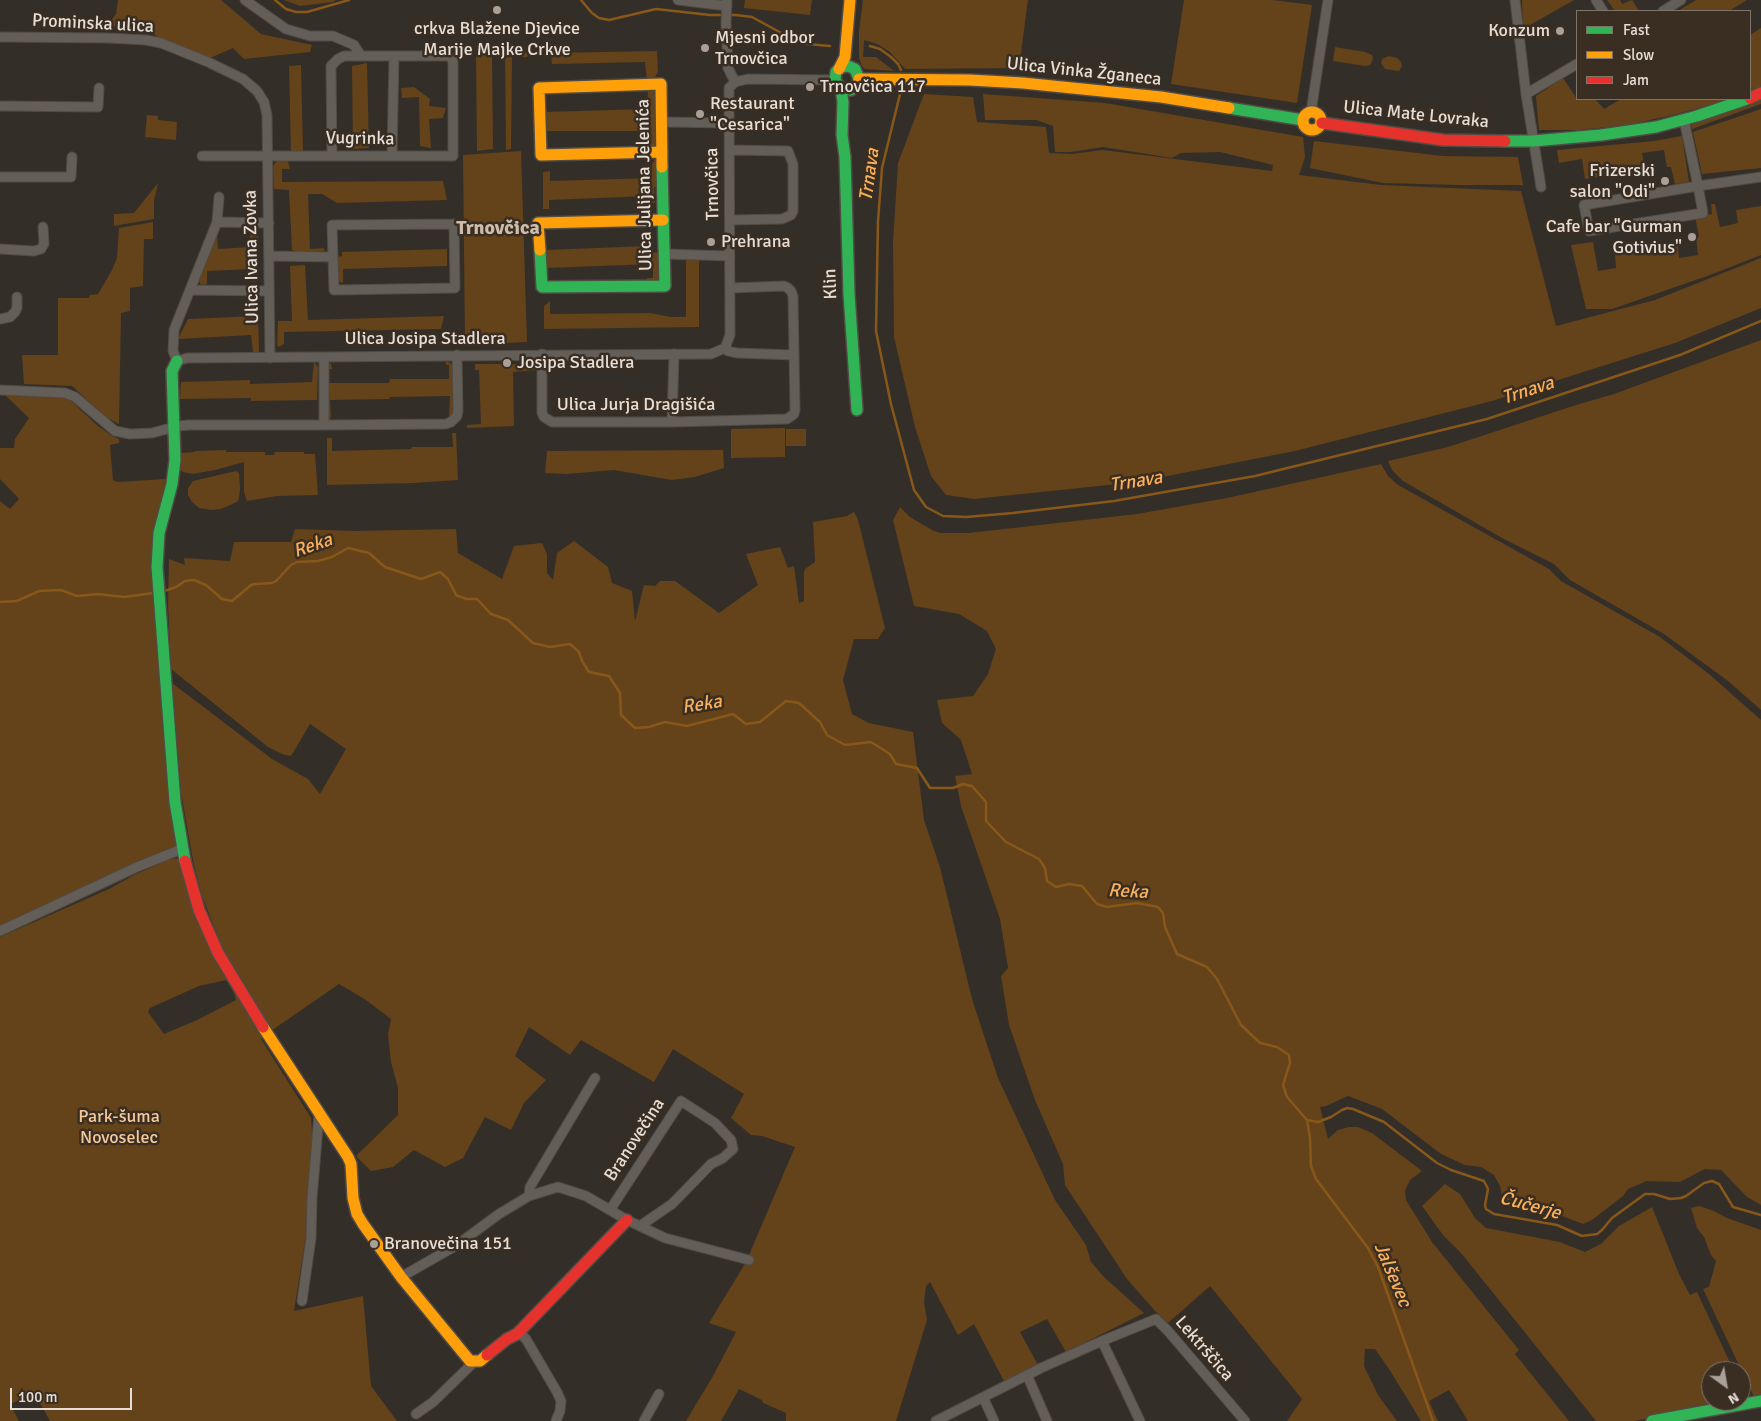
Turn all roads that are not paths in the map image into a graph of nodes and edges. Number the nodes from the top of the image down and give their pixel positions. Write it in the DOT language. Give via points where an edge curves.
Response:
graph roads {
  1 [pos="245,0"];
  2 [pos="678,0"];
  3 [pos="851,0"];
  4 [pos="1328,0"];
  5 [pos="1515,0"];
  6 [pos="1681,0"];
  7 [pos="727,5"];
  8 [pos="1665,10"];
  9 [pos="0,37"];
  10 [pos="361,56"];
  11 [pos="394,56"];
  12 [pos="1576,65"];
  13 [pos="838,79"];
  14 [pos="856,79"];
  15 [pos="735,82"];
  16 [pos="99,88"];
  17 [pos="1526,94"];
  18 [pos="260,96"];
  19 [pos="1742,100"];
  20 [pos="0,106"];
  21 [pos="1307,116"];
  22 [pos="1684,120"];
  23 [pos="662,122"];
  24 [pos="728,123"];
  25 [pos="1322,123"];
  26 [pos="1533,141"];
  27 [pos="730,150"];
  28 [pos="662,152"];
  29 [pos="332,155"];
  30 [pos="202,156"];
  31 [pos="267,156"];
  32 [pos="392,156"];
  33 [pos="72,157"];
  34 [pos="845,157"];
  35 [pos="0,177"];
  36 [pos="1761,177"];
  37 [pos="1698,186"];
  38 [pos="1541,188"];
  39 [pos="219,197"];
  40 [pos="663,220"];
  41 [pos="730,220"];
  42 [pos="217,222"];
  43 [pos="269,223"];
  44 [pos="43,227"];
  45 [pos="0,249"];
  46 [pos="664,254"];
  47 [pos="269,256"];
  48 [pos="730,256"];
  49 [pos="333,257"];
  50 [pos="730,288"];
  51 [pos="190,290"];
  52 [pos="268,291"];
  53 [pos="17,297"];
  54 [pos="0,319"];
  55 [pos="725,348"];
  56 [pos="542,354"];
  57 [pos="674,354"];
  58 [pos="457,355"];
  59 [pos="794,355"];
  60 [pos="324,357"];
  61 [pos="270,358"];
  62 [pos="177,361"];
  63 [pos="0,390"];
  64 [pos="857,410"];
  65 [pos="672,422"];
  66 [pos="324,425"];
  67 [pos="174,427"];
  68 [pos="182,849"];
  69 [pos="0,931"];
  70 [pos="595,1078"];
  71 [pos="319,1115"];
  72 [pos="529,1196"];
  73 [pos="610,1210"];
  74 [pos="628,1220"];
  75 [pos="640,1226"];
  76 [pos="749,1260"];
  77 [pos="401,1276"];
  78 [pos="302,1301"];
  79 [pos="517,1334"];
  80 [pos="1102,1340"];
  81 [pos="474,1362"];
  82 [pos="1027,1375"];
  83 [pos="659,1394"];
  84 [pos="983,1397"];
  85 [pos="1761,1401"];
  86 [pos="416,1414"];
  87 [pos="556,1421"];
  88 [pos="644,1421"];
  89 [pos="936,1421"];
  90 [pos="994,1421"];
  91 [pos="1047,1421"];
  92 [pos="1140,1421"];
  93 [pos="1245,1421"];
  94 [pos="1652,1421"];
  1 -- 10 [label="street" via="286,29 310,36 333,36 354,45"];
  2 -- 7 [label="street"];
  3 -- 13 [label="street, Klin" via="845,57"];
  3 -- 14 [label="street, Klin" via="852,57"];
  4 -- 21 [label="street"];
  5 -- 17 [label="street"];
  6 -- 8 [label="street"];
  7 -- 15 [label="street" via="728,68"];
  9 -- 18 [label="street, Prominska ulica" via="108,38 161,43 243,79"];
  10 -- 11 [label="street"];
  10 -- 29 [label="street" via="344,56 331,66"];
  11 -- 32 [label="street"];
  11 -- 32 [label="street, Vugrinka" via="449,56 453,60 453,156"];
  12 -- 17 [label="street"];
  13 -- 14 [label="street" via="847,91"];
  13 -- 14 [label="street" via="845,66"];
  13 -- 15 [label="street" via="748,79"];
  13 -- 34 [label="street, Klin" via="843,102"];
  14 -- 21 [label="street, Ulica Vinka Žganeca" via="1023,83"];
  14 -- 34 [label="street, Klin" via="849,105"];
  15 -- 24 [label="street, Trnovčica" via="728,91"];
  16 -- 20 [label="street" via="98,107"];
  17 -- 26 [label="street"];
  18 -- 31 [label="street, Ulica Ivana Zovka" via="267,115"];
  19 -- 22 [label="street, Ulica Mate Lovraka"];
  21 -- 25 [label="street" via="1319,115"];
  21 -- 25 [label="street, Ulica Vinka Žganeca" via="1304,125 1310,130 1318,129"];
  22 -- 26 [label="street, Ulica Mate Lovraka" via="1601,135"];
  22 -- 37 [label="street"];
  23 -- 24 [label="street"];
  23 -- 28 [label="street, Ulica Julijana Jelenića"];
  23 -- 28 [label="street, Ulica Julijana Jelenića" via="661,84 539,88 541,155"];
  24 -- 27 [label="street, Trnovčica"];
  25 -- 26 [label="street, Ulica Mate Lovraka" via="1443,140"];
  26 -- 38 [label="street"];
  27 -- 41 [label="street, Trnovčica"];
  27 -- 41 [label="street" via="788,151 793,164 793,211 782,219"];
  28 -- 40 [label="street, Ulica Julijana Jelenića"];
  29 -- 31 [label="street, Vugrinka"];
  29 -- 32 [label="street, Vugrinka"];
  30 -- 31 [label="street"];
  31 -- 43 [label="street, Ulica Ivana Zovka"];
  33 -- 35 [label="street" via="71,177"];
  34 -- 64 [label="street, Klin"];
  36 -- 37 [label="street"];
  37 -- 37 [label="street" via="1584,205 1589,232 1703,213"];
  39 -- 42 [label="street"];
  40 -- 46 [label="street, Ulica Julijana Jelenića"];
  40 -- 46 [label="street, Ulica Julijana Jelenića" via="538,222 542,288 665,286"];
  41 -- 48 [label="street, Trnovčica"];
  42 -- 43 [label="street"];
  42 -- 51 [label="street"];
  43 -- 47 [label="street, Ulica Ivana Zovka"];
  44 -- 45 [label="street" via="44,244 41,249"];
  46 -- 48 [label="street"];
  47 -- 49 [label="street"];
  47 -- 52 [label="street, Ulica Ivana Zovka"];
  48 -- 50 [label="street, Trnovčica"];
  49 -- 49 [label="street" via="332,225 454,224 455,288 334,290"];
  50 -- 55 [label="street, Trnovčica" via="730,335"];
  50 -- 59 [label="street" via="788,288 793,296"];
  51 -- 52 [label="street"];
  51 -- 62 [label="street" via="174,330 173,351"];
  52 -- 61 [label="street, Ulica Ivana Zovka"];
  53 -- 54 [label="street" via="15,312"];
  55 -- 57 [label="street, Ulica Josipa Stadlera" via="711,354"];
  55 -- 59 [label="street, Ulica Josipa Stadlera" via="738,353"];
  56 -- 57 [label="street, Ulica Josipa Stadlera"];
  56 -- 58 [label="street, Ulica Josipa Stadlera"];
  56 -- 65 [label="street, Ulica Jurja Dragišića" via="542,413 547,420"];
  57 -- 65 [label="street"];
  58 -- 60 [label="street, Ulica Josipa Stadlera"];
  58 -- 66 [label="street" via="458,411 451,422"];
  59 -- 65 [label="street, Ulica Jurja Dragišića" via="795,410 792,417 783,420"];
  60 -- 61 [label="street, Ulica Josipa Stadlera"];
  60 -- 66 [label="street"];
  61 -- 62 [label="street, Ulica Josipa Stadlera" via="187,358"];
  62 -- 67 [label="street" via="172,371"];
  63 -- 67 [label="street" via="65,393 122,434 152,433"];
  66 -- 67 [label="street"];
  67 -- 68 [label="street" via="173,477 159,533 157,567 175,802"];
  68 -- 69 [label="street"];
  68 -- 71 [label="street" via="200,910 218,953"];
  70 -- 72 [label="street" via="530,1187"];
  71 -- 77 [label="street" via="351,1164 353,1198 358,1214"];
  71 -- 78 [label="street" via="311,1238"];
  72 -- 73 [label="street, Branovečina" via="558,1187 586,1196"];
  72 -- 77 [label="street, Branovečina" via="457,1245"];
  73 -- 74 [label="street, Branovečina"];
  73 -- 75 [label="street, Branovečina" via="681,1101 715,1123 731,1140 733,1149 711,1164 672,1204"];
  74 -- 75 [label="street, Branovečina"];
  74 -- 79 [label="street"];
  75 -- 76 [label="street, Branovečina" via="665,1238"];
  77 -- 81 [label="street" via="466,1358"];
  79 -- 81 [label="street"];
  79 -- 87 [label="street" via="526,1339 557,1392 560,1411"];
  80 -- 82 [label="street, Lektrščica"];
  80 -- 92 [label="street"];
  80 -- 93 [label="street, Lektrščica" via="1156,1319"];
  81 -- 86 [label="street"];
  82 -- 84 [label="street, Lektrščica"];
  82 -- 91 [label="street"];
  83 -- 88 [label="street"];
  84 -- 89 [label="street, Lektrščica"];
  84 -- 90 [label="street"];
  85 -- 94 [label="street"];
}
